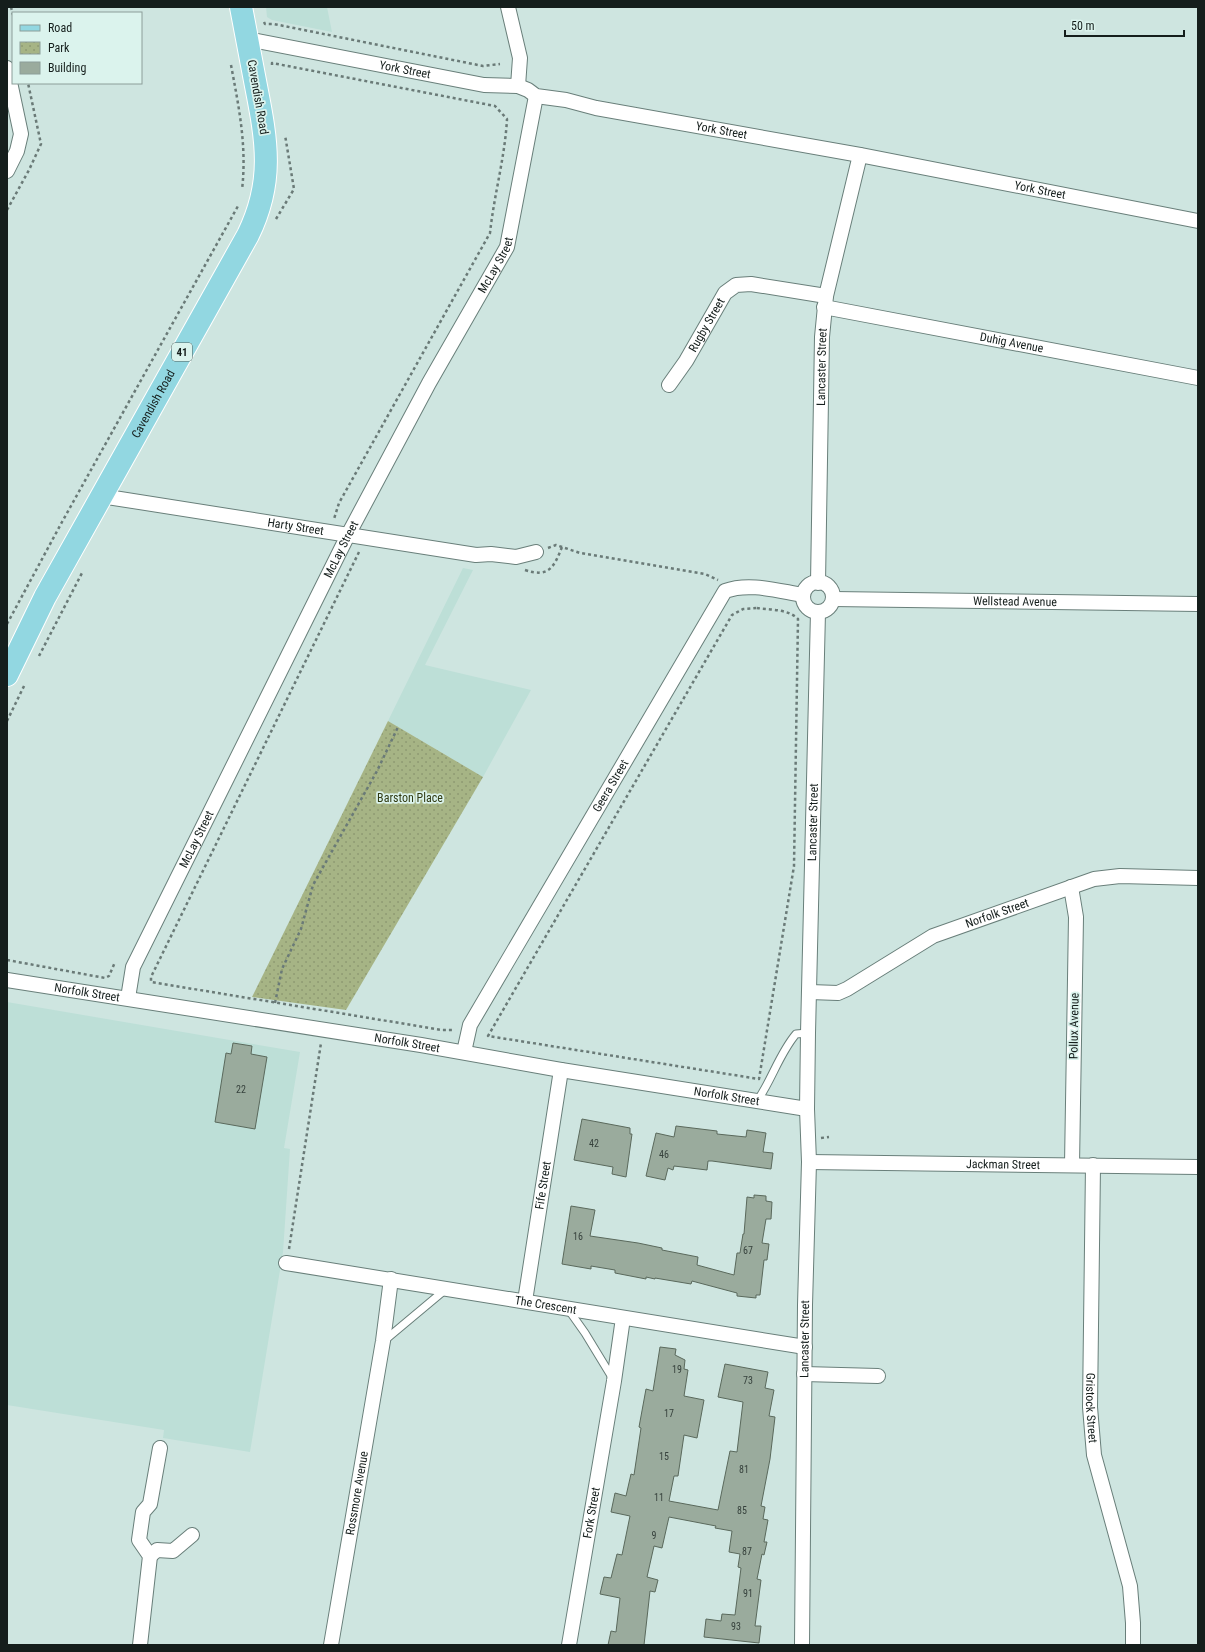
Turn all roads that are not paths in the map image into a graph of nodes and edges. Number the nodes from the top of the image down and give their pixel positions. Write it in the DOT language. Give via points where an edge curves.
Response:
graph roads {
  1 [pos="241,7"];
  2 [pos="508,7"];
  3 [pos="247,39"];
  4 [pos="7,68"];
  5 [pos="518,86"];
  6 [pos="536,96"];
  7 [pos="860,156"];
  8 [pos="7,171"];
  9 [pos="1198,222"];
  10 [pos="825,301"];
  11 [pos="1198,378"];
  12 [pos="669,385"];
  13 [pos="101,496"];
  14 [pos="348,535"];
  15 [pos="536,552"];
  16 [pos="818,583"];
  17 [pos="803,596"];
  18 [pos="833,599"];
  19 [pos="1198,604"];
  20 [pos="818,612"];
  21 [pos="17,677"];
  22 [pos="1198,878"];
  23 [pos="1071,887"];
  24 [pos="7,980"];
  25 [pos="810,992"];
  26 [pos="128,998"];
  27 [pos="808,1033"];
  28 [pos="464,1052"];
  29 [pos="561,1070"];
  30 [pos="757,1101"];
  31 [pos="807,1109"];
  32 [pos="809,1162"];
  33 [pos="1072,1165"];
  34 [pos="1093,1165"];
  35 [pos="1198,1167"];
  36 [pos="286,1264"];
  37 [pos="391,1279"];
  38 [pos="446,1289"];
  39 [pos="525,1301"];
  40 [pos="567,1308"];
  41 [pos="623,1318"];
  42 [pos="384,1342"];
  43 [pos="805,1347"];
  44 [pos="804,1374"];
  45 [pos="878,1376"];
  46 [pos="614,1381"];
  47 [pos="160,1448"];
  48 [pos="192,1535"];
  49 [pos="150,1556"];
  50 [pos="140,1645"];
  51 [pos="331,1645"];
  52 [pos="569,1645"];
  53 [pos="802,1645"];
  54 [pos="1133,1645"];
  1 -- 3 [label="main road, Cavendish Road / 41"];
  2 -- 5 [label="street" via="520,58"];
  3 -- 5 [label="street, York Street" via="484,85"];
  3 -- 13 [label="main road, Cavendish Road / 41" via="266,146 265,180 260,208 248,235"];
  4 -- 8 [label="street" via="21,134 17,151"];
  5 -- 6 [label="street, York Street"];
  6 -- 7 [label="street, York Street"];
  6 -- 14 [label="street, McLay Street" via="507,247 429,383"];
  7 -- 9 [label="street, York Street"];
  7 -- 10 [label="street, Lancaster Street"];
  10 -- 11 [label="street, Duhig Avenue"];
  10 -- 12 [label="street, Rugby Street" via="751,284 736,285 725,292 686,361"];
  10 -- 16 [label="street, Lancaster Street" via="822,338"];
  13 -- 14 [label="street, Harty Street"];
  13 -- 21 [label="main road, Cavendish Road / 41" via="45,597"];
  14 -- 15 [label="street, Harty Street" via="476,555 516,557"];
  14 -- 26 [label="street, McLay Street" via="133,967"];
  16 -- 17 [label="street" via="810,585"];
  16 -- 18 [label="street" via="827,586 833,594"];
  17 -- 20 [label="street" via="805,605"];
  17 -- 28 [label="street, Geera Street" via="752,587 736,587 724,591 470,1025"];
  18 -- 19 [label="street, Wellstead Avenue"];
  18 -- 20 [label="street" via="826,610"];
  20 -- 25 [label="street, Lancaster Street"];
  22 -- 23 [label="street, Norfolk Street" via="1120,876 1094,879"];
  23 -- 25 [label="street, Norfolk Street" via="933,936 838,993"];
  23 -- 33 [label="street, Pollux Avenue" via="1076,917"];
  24 -- 26 [label="street, Norfolk Street"];
  25 -- 27 [label="street, Lancaster Street"];
  26 -- 28 [label="street, Norfolk Street"];
  27 -- 30 [label="lane" via="796,1034 786,1046 768,1086"];
  27 -- 31 [label="street, Lancaster Street"];
  28 -- 29 [label="street, Norfolk Street"];
  29 -- 30 [label="street, Norfolk Street"];
  29 -- 39 [label="street, Fife Street"];
  30 -- 31 [label="street, Norfolk Street"];
  31 -- 32 [label="street, Lancaster Street"];
  32 -- 33 [label="street, Jackman Street"];
  32 -- 43 [label="street, Lancaster Street"];
  33 -- 34 [label="street, Jackman Street"];
  34 -- 35 [label="street, Jackman Street"];
  34 -- 54 [label="street, Gristock Street" via="1090,1407 1094,1455 1130,1586"];
  36 -- 37 [label="street, The Crescent"];
  37 -- 38 [label="street, The Crescent"];
  37 -- 42 [label="street, Rossmore Avenue"];
  38 -- 39 [label="street, The Crescent"];
  38 -- 42 [label="lane"];
  39 -- 40 [label="street, The Crescent"];
  40 -- 41 [label="street, The Crescent"];
  40 -- 46 [label="lane"];
  41 -- 43 [label="street, The Crescent"];
  41 -- 46 [label="street, Fork Street"];
  42 -- 51 [label="street, Rossmore Avenue"];
  43 -- 44 [label="street, Lancaster Street"];
  44 -- 45 [label="street"];
  44 -- 53 [label="street, Lancaster Street"];
  46 -- 52 [label="street, Fork Street"];
  47 -- 49 [label="street" via="150,1504 143,1512 139,1540"];
  48 -- 49 [label="street" via="173,1551 157,1550"];
  49 -- 50 [label="street"];
}
